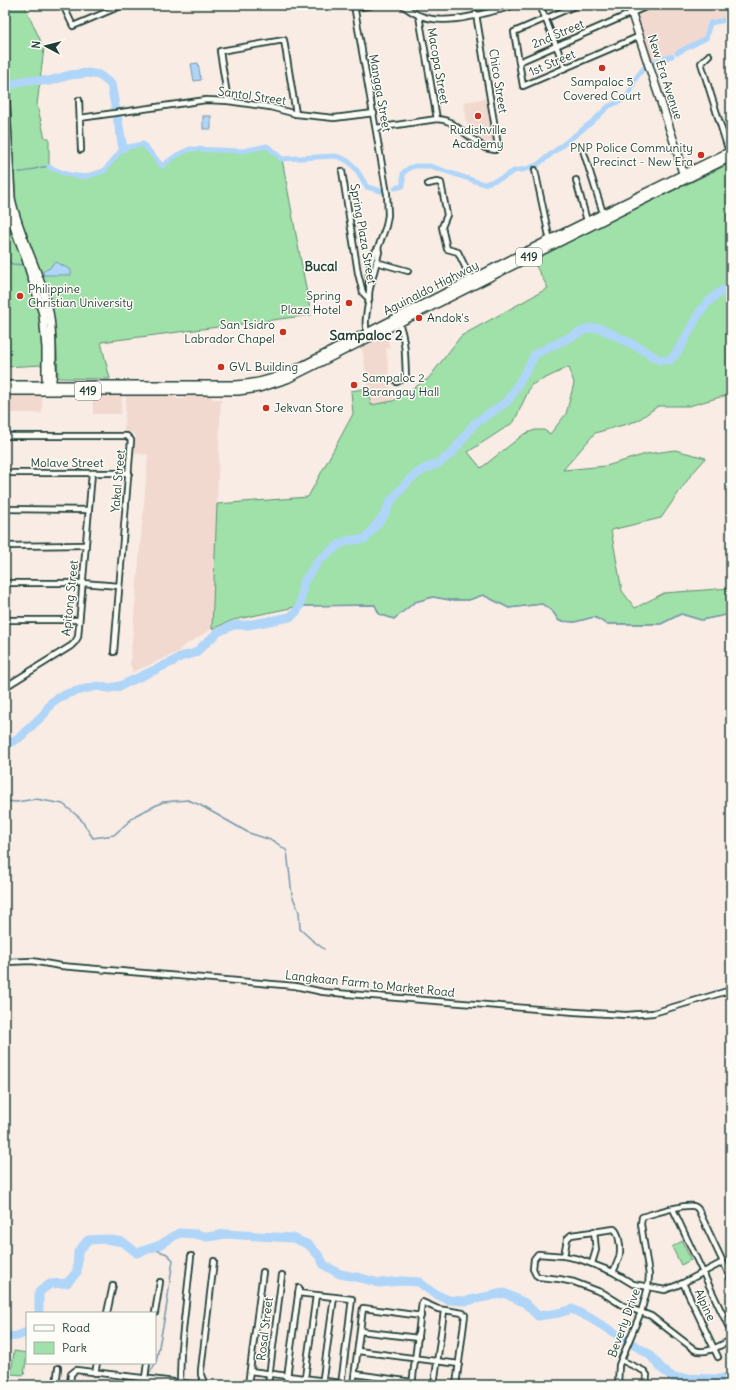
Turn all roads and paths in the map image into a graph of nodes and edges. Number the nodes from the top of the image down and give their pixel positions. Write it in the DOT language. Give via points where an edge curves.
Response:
graph roads {
  1 [pos="63,5"];
  2 [pos="123,5"];
  3 [pos="372,5"];
  4 [pos="402,5"];
  5 [pos="513,5"];
  6 [pos="540,5"];
  7 [pos="577,5"];
  8 [pos="629,5"];
  9 [pos="650,5"];
  10 [pos="115,6"];
  11 [pos="354,7"];
  12 [pos="632,12"];
  13 [pos="476,14"];
  14 [pos="419,16"];
  15 [pos="546,18"];
  16 [pos="640,36"];
  17 [pos="556,45"];
  18 [pos="709,55"];
  19 [pos="519,62"];
  20 [pos="565,68"];
  21 [pos="5,86"];
  22 [pos="79,100"];
  23 [pos="228,101"];
  24 [pos="6,102"];
  25 [pos="374,113"];
  26 [pos="296,114"];
  27 [pos="80,118"];
  28 [pos="437,119"];
  29 [pos="376,128"];
  30 [pos="81,150"];
  31 [pos="583,150"];
  32 [pos="730,153"];
  33 [pos="535,170"];
  34 [pos="342,171"];
  35 [pos="686,174"];
  36 [pos="576,180"];
  37 [pos="428,184"];
  38 [pos="5,196"];
  39 [pos="603,213"];
  40 [pos="588,221"];
  41 [pos="550,243"];
  42 [pos="378,248"];
  43 [pos="376,262"];
  44 [pos="408,271"];
  45 [pos="473,282"];
  46 [pos="369,292"];
  47 [pos="369,299"];
  48 [pos="398,320"];
  49 [pos="367,336"];
  50 [pos="397,382"];
  51 [pos="5,385"];
  52 [pos="49,387"];
  53 [pos="5,391"];
  54 [pos="5,436"];
  55 [pos="5,473"];
  56 [pos="92,473"];
  57 [pos="129,473"];
  58 [pos="5,509"];
  59 [pos="88,510"];
  60 [pos="85,545"];
  61 [pos="5,546"];
  62 [pos="5,583"];
  63 [pos="82,583"];
  64 [pos="119,586"];
  65 [pos="5,620"];
  66 [pos="79,620"];
  67 [pos="114,652"];
  68 [pos="5,687"];
  69 [pos="5,962"];
  70 [pos="731,990"];
  71 [pos="673,1209"];
  72 [pos="594,1231"];
  73 [pos="191,1256"];
  74 [pos="564,1256"];
  75 [pos="214,1261"];
  76 [pos="723,1262"];
  77 [pos="592,1263"];
  78 [pos="263,1272"];
  79 [pos="613,1272"];
  80 [pos="703,1272"];
  81 [pos="282,1275"];
  82 [pos="731,1279"];
  83 [pos="160,1282"];
  84 [pos="683,1283"];
  85 [pos="113,1285"];
  86 [pos="648,1287"];
  87 [pos="316,1295"];
  88 [pos="334,1297"];
  89 [pos="444,1311"];
  90 [pos="107,1312"];
  91 [pos="155,1312"];
  92 [pos="640,1312"];
  93 [pos="421,1316"];
  94 [pos="360,1331"];
  95 [pos="731,1332"];
  96 [pos="418,1338"];
  97 [pos="731,1340"];
  98 [pos="714,1348"];
  99 [pos="358,1351"];
  100 [pos="718,1357"];
  101 [pos="415,1358"];
  102 [pos="621,1360"];
  103 [pos="438,1361"];
  104 [pos="97,1364"];
  105 [pos="147,1364"];
  106 [pos="459,1364"];
  107 [pos="58,1368"];
  108 [pos="250,1371"];
  109 [pos="95,1373"];
  110 [pos="269,1374"];
  111 [pos="355,1374"];
  112 [pos="287,1376"];
  113 [pos="145,1378"];
  114 [pos="305,1378"];
  115 [pos="5,1380"];
  116 [pos="180,1382"];
  117 [pos="322,1383"];
  118 [pos="412,1383"];
  119 [pos="341,1384"];
  120 [pos="9,1385"];
  121 [pos="13,1385"];
  122 [pos="18,1385"];
  123 [pos="56,1385"];
  124 [pos="70,1385"];
  125 [pos="199,1385"];
  126 [pos="205,1385"];
  127 [pos="248,1385"];
  128 [pos="268,1385"];
  129 [pos="286,1385"];
  130 [pos="304,1385"];
  131 [pos="353,1385"];
  132 [pos="434,1385"];
  133 [pos="456,1385"];
  134 [pos="618,1385"];
  135 [pos="646,1385"];
  1 -- 10 [label="street" via="74,26"];
  2 -- 10 [label="street"];
  3 -- 11 [label="street"];
  4 -- 14 [label="street"];
  5 -- 13 [label="street"];
  6 -- 15 [label="street"];
  7 -- 15 [label="street"];
  8 -- 12 [label="main road, New Era Avenue"];
  9 -- 12 [label="street, 2nd Street"];
  11 -- 25 [label="street, Mangga Street"];
  12 -- 16 [label="main road, New Era Avenue"];
  12 -- 17 [label="street, 2nd Street"];
  13 -- 14 [label="street" via="445,20"];
  13 -- 28 [label="street, Chico Street" via="498,146 495,150 485,148 450,122"];
  14 -- 28 [label="street, Macopa Street"];
  15 -- 17 [label="street"];
  15 -- 19 [label="street, 1st Street" via="514,32"];
  16 -- 20 [label="street, 1st Street"];
  16 -- 35 [label="main road, New Era Avenue"];
  17 -- 19 [label="street, 2nd Street"];
  17 -- 20 [label="street"];
  18 -- 32 [label="street" via="701,63"];
  19 -- 20 [label="street, 1st Street" via="523,86"];
  21 -- 24 [label="main road"];
  22 -- 27 [label="street"];
  23 -- 26 [label="street, Santol Street"];
  23 -- 26 [label="street" via="220,51 284,40"];
  23 -- 27 [label="street, Santol Street" via="206,100"];
  24 -- 52 [label="main road" via="11,198 49,314 52,348"];
  25 -- 26 [label="street, Santol Street" via="334,118"];
  25 -- 29 [label="street, Mangga Street"];
  27 -- 30 [label="street"];
  28 -- 29 [label="street"];
  29 -- 42 [label="street, Mangga Street" via="388,205 386,226"];
  31 -- 39 [label="street"];
  32 -- 35 [label="main road, Aguinaldo Highway / 419"];
  33 -- 41 [label="street"];
  34 -- 47 [label="street, Spring Plaza Street" via="357,269 363,293"];
  35 -- 39 [label="main road, Aguinaldo Highway / 419"];
  35 -- 41 [label="main road, Aguinaldo Highway / 419"];
  36 -- 40 [label="street"];
  37 -- 45 [label="street" via="441,183 447,215 442,228 447,249 458,252"];
  38 -- 52 [label="main road" via="43,314"];
  39 -- 40 [label="main road, Aguinaldo Highway / 419"];
  40 -- 41 [label="main road, Aguinaldo Highway / 419"];
  41 -- 45 [label="main road, Aguinaldo Highway / 419"];
  42 -- 43 [label="street"];
  42 -- 46 [label="street" via="372,261"];
  43 -- 44 [label="street"];
  43 -- 46 [label="street"];
  45 -- 48 [label="main road, Aguinaldo Highway / 419"];
  46 -- 47 [label="street"];
  47 -- 49 [label="street" via="365,324"];
  48 -- 49 [label="main road, Aguinaldo Highway / 419"];
  48 -- 50 [label="street" via="405,347 406,377"];
  49 -- 52 [label="main road, Aguinaldo Highway / 419" via="285,374 245,385"];
  51 -- 52 [label="main road, Aguinaldo Highway / 419"];
  52 -- 53 [label="main road, Aguinaldo Highway / 419"];
  54 -- 57 [label="street, Yakal Street" via="127,436 131,440"];
  55 -- 56 [label="street, Molave Street"];
  56 -- 57 [label="street, Molave Street"];
  56 -- 59 [label="street, Apitong Street"];
  57 -- 64 [label="street, Yakal Street"];
  58 -- 59 [label="street"];
  59 -- 60 [label="street, Apitong Street"];
  60 -- 61 [label="street"];
  60 -- 63 [label="street, Apitong Street"];
  62 -- 63 [label="street"];
  63 -- 64 [label="street"];
  63 -- 66 [label="street, Apitong Street"];
  64 -- 67 [label="street, Yakal Street"];
  65 -- 66 [label="street"];
  66 -- 68 [label="street, Apitong Street" via="78,637 75,642"];
  69 -- 70 [label="street, Langkaan Farm to Market Road" via="32,961 61,966 296,986 323,992 626,1015 653,1013"];
  71 -- 76 [label="street" via="694,1206 698,1209"];
  71 -- 80 [label="street"];
  71 -- 86 [label="street, Beverly Drive" via="645,1216 641,1220 649,1275"];
  72 -- 74 [label="street" via="568,1237"];
  72 -- 77 [label="street" via="596,1250"];
  72 -- 79 [label="street" via="614,1229 618,1233 621,1251"];
  73 -- 116 [label="street"];
  74 -- 77 [label="street"];
  74 -- 92 [label="street" via="535,1256 534,1273 539,1277 586,1286"];
  75 -- 126 [label="street" via="201,1370"];
  76 -- 80 [label="street"];
  76 -- 82 [label="street"];
  77 -- 79 [label="street"];
  78 -- 108 [label="street"];
  79 -- 86 [label="street" via="633,1284"];
  80 -- 84 [label="street"];
  80 -- 95 [label="street"];
  81 -- 110 [label="street, Rosal Street"];
  83 -- 91 [label="street"];
  84 -- 86 [label="street" via="665,1290"];
  84 -- 98 [label="street, Alpine"];
  85 -- 90 [label="street"];
  86 -- 92 [label="street, Beverly Drive"];
  87 -- 88 [label="street"];
  87 -- 112 [label="street" via="299,1290"];
  87 -- 114 [label="street"];
  88 -- 117 [label="street"];
  88 -- 119 [label="street" via="352,1299"];
  89 -- 93 [label="street" via="422,1302"];
  89 -- 103 [label="street"];
  89 -- 106 [label="street" via="465,1315"];
  92 -- 98 [label="street" via="651,1316 695,1350 703,1352"];
  92 -- 102 [label="street, Beverly Drive"];
  93 -- 94 [label="street" via="363,1308"];
  93 -- 96 [label="street"];
  94 -- 96 [label="street"];
  94 -- 99 [label="street"];
  96 -- 101 [label="street"];
  97 -- 98 [label="street"];
  98 -- 100 [label="street, Alpine"];
  99 -- 101 [label="street"];
  99 -- 111 [label="street"];
  101 -- 103 [label="street"];
  101 -- 118 [label="street"];
  102 -- 134 [label="street, Beverly Drive"];
  102 -- 135 [label="street" via="647,1374"];
  103 -- 106 [label="street"];
  103 -- 132 [label="street"];
  104 -- 109 [label="street"];
  105 -- 113 [label="street"];
  106 -- 133 [label="street"];
  107 -- 123 [label="street"];
  108 -- 110 [label="street"];
  108 -- 127 [label="street"];
  109 -- 113 [label="street"];
  109 -- 124 [label="street" via="76,1370 73,1372"];
  110 -- 112 [label="street"];
  110 -- 128 [label="street, Rosal Street"];
  111 -- 118 [label="street"];
  111 -- 131 [label="street"];
  112 -- 114 [label="street"];
  112 -- 129 [label="street"];
  113 -- 116 [label="street"];
  114 -- 117 [label="street"];
  114 -- 130 [label="street"];
  115 -- 120 [label="street"];
  116 -- 125 [label="street"];
  117 -- 119 [label="street"];
  121 -- 122 [label="street"];
}
